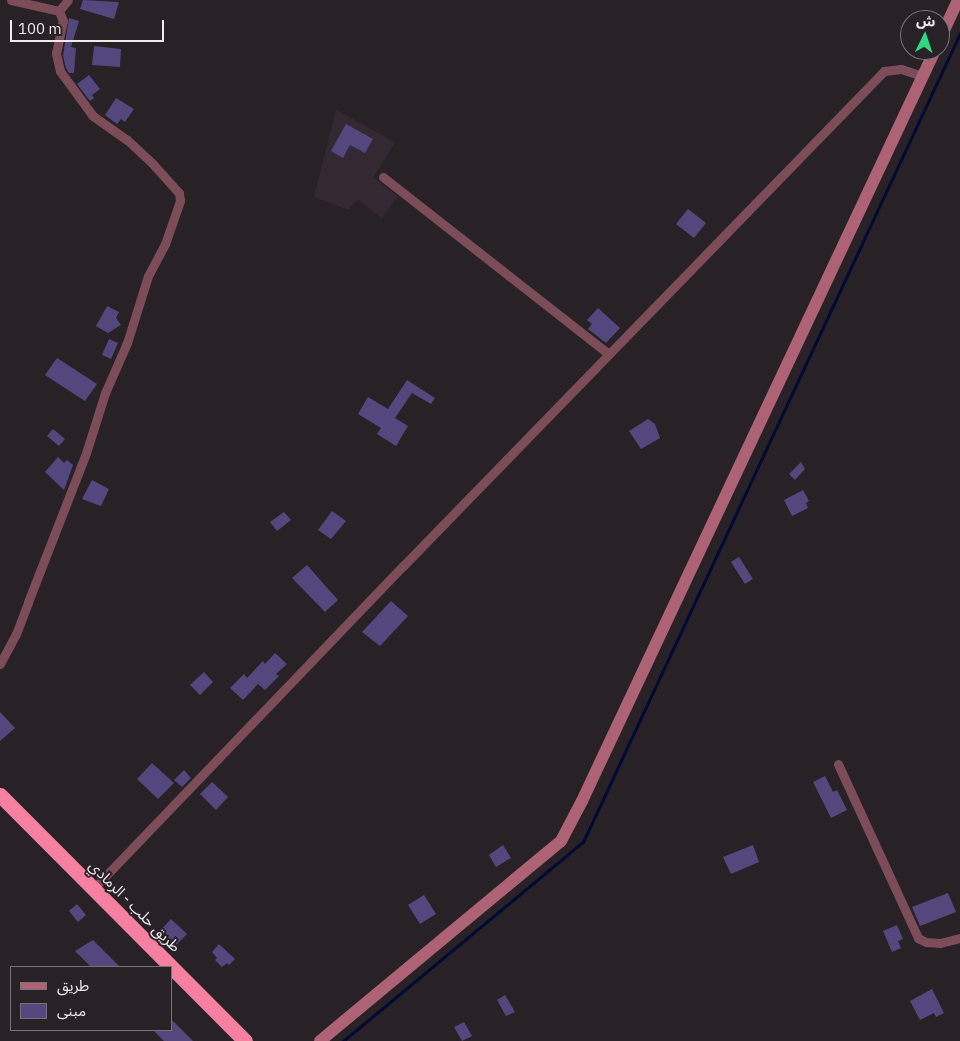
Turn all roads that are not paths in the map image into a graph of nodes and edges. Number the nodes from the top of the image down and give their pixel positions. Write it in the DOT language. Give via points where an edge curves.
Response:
graph roads {
  1 [pos="11,0"];
  2 [pos="68,0"];
  3 [pos="958,0"];
  4 [pos="59,11"];
  5 [pos="950,17"];
  6 [pos="930,60"];
  7 [pos="923,76"];
  8 [pos="383,177"];
  9 [pos="609,354"];
  10 [pos="0,664"];
  11 [pos="838,764"];
  12 [pos="0,795"];
  13 [pos="93,889"];
  14 [pos="960,938"];
  15 [pos="170,966"];
  16 [pos="172,968"];
  17 [pos="245,1041"];
  18 [pos="320,1041"];
  1 -- 4 [label="street"];
  2 -- 4 [label="street"];
  3 -- 5 [label="street"];
  4 -- 10 [label="street" via="63,21 56,53 60,71 93,116 152,163 179,193 180,201 165,244 148,276 127,343 105,393 86,453 16,634"];
  6 -- 7 [label="street"];
  7 -- 9 [label="street" via="901,69 884,72"];
  7 -- 18 [label="street" via="561,841"];
  8 -- 9 [label="street"];
  9 -- 13 [label="street"];
  11 -- 14 [label="street" via="918,938 940,943"];
  12 -- 13 [label="highway, طريق حلب - الرمادي"];
  13 -- 15 [label="highway, طريق حلب - الرمادي"];
  16 -- 17 [label="highway, طريق حلب - الرمادي"];
}
